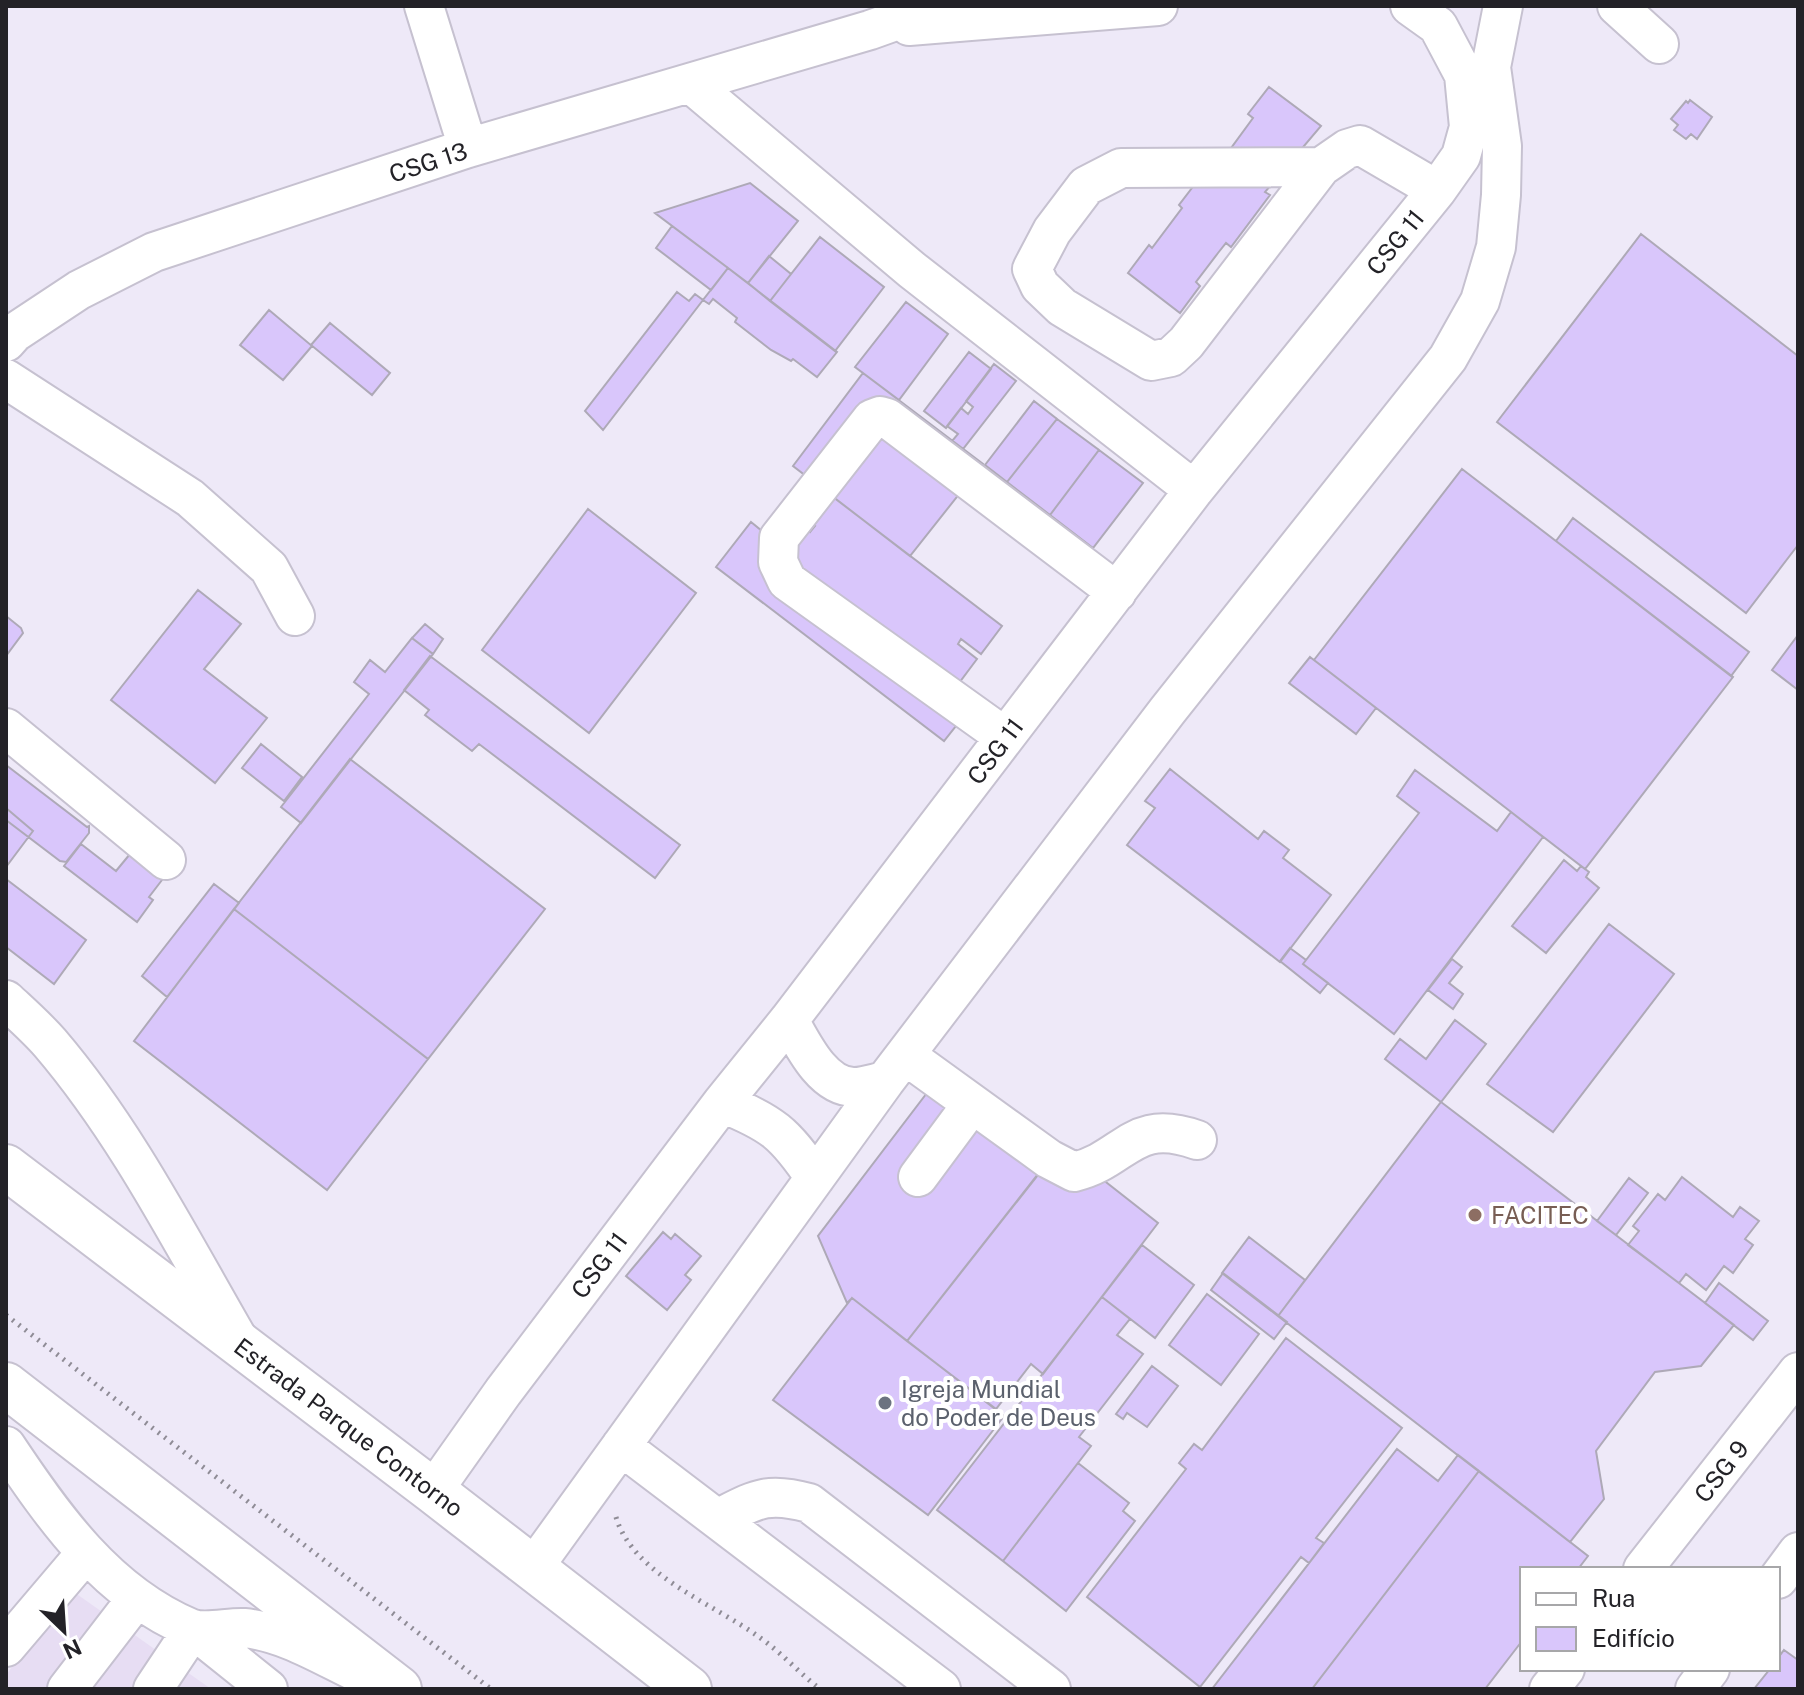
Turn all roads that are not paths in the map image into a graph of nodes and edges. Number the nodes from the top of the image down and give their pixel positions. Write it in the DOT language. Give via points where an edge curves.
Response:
graph roads {
  1 [pos="424,6"];
  2 [pos="937,6"];
  3 [pos="1158,6"];
  4 [pos="1410,6"];
  5 [pos="1503,6"];
  6 [pos="1617,6"];
  7 [pos="870,30"];
  8 [pos="1659,44"];
  9 [pos="690,83"];
  10 [pos="468,148"];
  11 [pos="1321,167"];
  12 [pos="1437,190"];
  13 [pos="6,342"];
  14 [pos="6,379"];
  15 [pos="1194,490"];
  16 [pos="1117,592"];
  17 [pos="295,616"];
  18 [pos="6,728"];
  19 [pos="1005,737"];
  20 [pos="166,860"];
  21 [pos="6,1000"];
  22 [pos="789,1020"];
  23 [pos="895,1068"];
  24 [pos="722,1103"];
  25 [pos="972,1104"];
  26 [pos="1197,1140"];
  27 [pos="6,1167"];
  28 [pos="918,1177"];
  29 [pos="815,1178"];
  30 [pos="241,1345"];
  31 [pos="1798,1372"];
  32 [pos="6,1385"];
  33 [pos="6,1446"];
  34 [pos="612,1459"];
  35 [pos="433,1491"];
  36 [pos="717,1519"];
  37 [pos="1798,1552"];
  38 [pos="85,1554"];
  39 [pos="1645,1567"];
  40 [pos="533,1568"];
  41 [pos="1780,1576"];
  42 [pos="137,1598"];
  43 [pos="193,1629"];
  44 [pos="6,1647"];
  45 [pos="1563,1671"];
  46 [pos="1708,1671"];
  47 [pos="67,1689"];
  48 [pos="153,1689"];
  49 [pos="268,1689"];
  50 [pos="392,1689"];
  51 [pos="399,1689"];
  52 [pos="689,1689"];
  53 [pos="941,1689"];
  54 [pos="1051,1689"];
  55 [pos="1549,1689"];
  56 [pos="1695,1689"];
  1 -- 10 [label="street"];
  2 -- 7 [label="street"];
  3 -- 7 [label="street"];
  4 -- 12 [label="street, CSG 11" via="1438,26 1464,75 1469,127 1461,156"];
  5 -- 23 [label="street" via="1491,67 1502,146 1496,247 1480,301 1448,358 1168,710"];
  6 -- 8 [label="street"];
  7 -- 9 [label="street, CSG 13"];
  9 -- 10 [label="street, CSG 13"];
  9 -- 15 [label="street" via="912,270"];
  10 -- 13 [label="street, CSG 13" via="154,252 79,290"];
  11 -- 11 [label="street" via="1171,357 1151,361 1062,307 1040,286 1032,269 1086,186 1121,168"];
  11 -- 12 [label="street" via="1360,145"];
  12 -- 15 [label="street, CSG 11"];
  14 -- 17 [label="street" via="190,498 269,568"];
  15 -- 16 [label="street, CSG 11"];
  16 -- 19 [label="street, CSG 11"];
  16 -- 19 [label="street" via="880,416 872,419 779,538 778,562 787,581"];
  18 -- 20 [label="street"];
  19 -- 22 [label="street, CSG 11"];
  21 -- 30 [label="street" via="49,1042 92,1098 148,1183"];
  22 -- 23 [label="street" via="836,1083 853,1087"];
  22 -- 24 [label="street, CSG 11"];
  23 -- 25 [label="street"];
  23 -- 29 [label="street"];
  24 -- 29 [label="street" via="779,1130"];
  24 -- 35 [label="street, CSG 11"];
  25 -- 26 [label="street" via="1074,1172 1092,1167 1144,1134 1176,1133"];
  25 -- 28 [label="street"];
  27 -- 30 [label="highway, Estrada Parque Contorno"];
  29 -- 34 [label="street"];
  30 -- 35 [label="highway, Estrada Parque Contorno"];
  31 -- 39 [label="street, CSG 9"];
  32 -- 51 [label="highway"];
  33 -- 38 [label="street"];
  34 -- 36 [label="street"];
  34 -- 40 [label="street"];
  35 -- 40 [label="highway, Estrada Parque Contorno"];
  36 -- 53 [label="street"];
  36 -- 54 [label="street" via="758,1499 783,1496 809,1503"];
  37 -- 41 [label="street"];
  38 -- 42 [label="street"];
  38 -- 44 [label="street"];
  40 -- 52 [label="highway, Estrada Parque Contorno"];
  42 -- 43 [label="street"];
  42 -- 47 [label="street"];
  43 -- 48 [label="street"];
  43 -- 49 [label="street"];
  43 -- 50 [label="street" via="246,1628 290,1640"];
  45 -- 55 [label="street"];
  46 -- 56 [label="street"];
}
